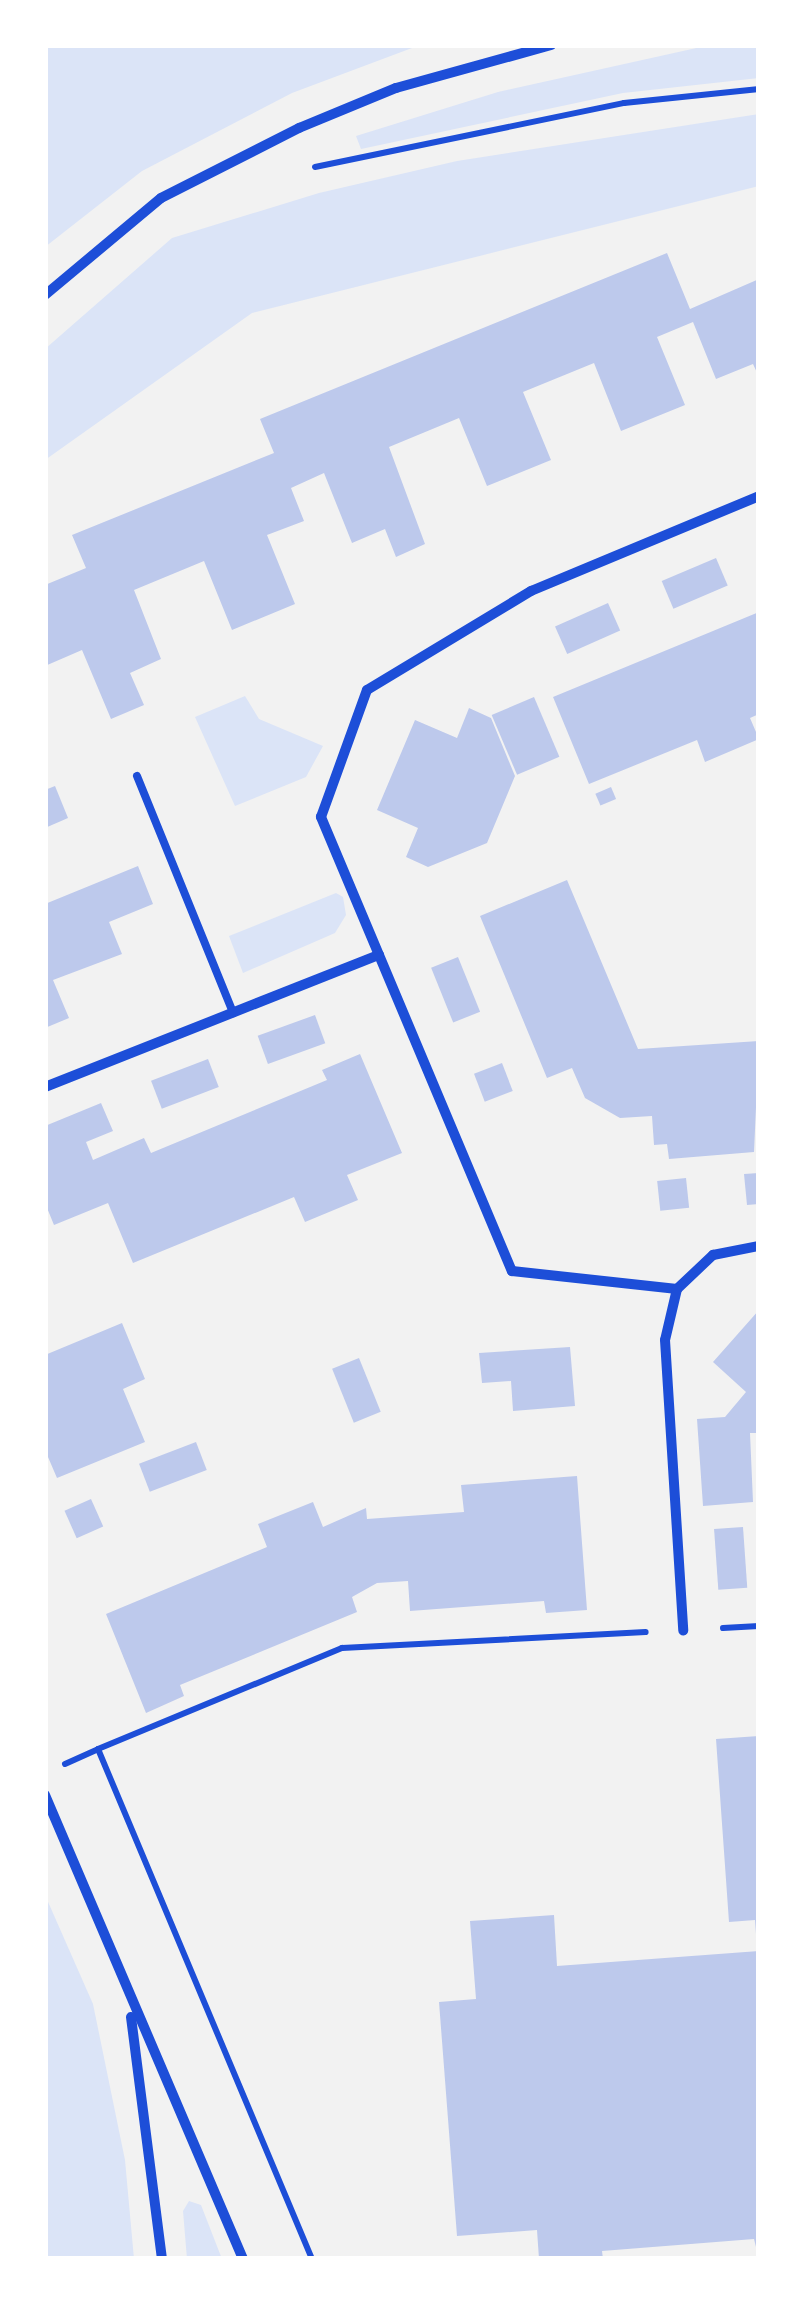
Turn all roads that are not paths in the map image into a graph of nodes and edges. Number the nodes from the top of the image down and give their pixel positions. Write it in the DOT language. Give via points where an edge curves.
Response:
graph roads {
  1 [pos="551,45"];
  2 [pos="45,295"];
  3 [pos="759,496"];
  4 [pos="138,776"];
  5 [pos="378,955"];
  6 [pos="232,1013"];
  7 [pos="45,1087"];
  8 [pos="759,1246"];
  9 [pos="678,1289"];
  10 [pos="683,1630"];
  11 [pos="45,1796"];
  12 [pos="129,2006"];
  13 [pos="162,2259"];
  14 [pos="242,2259"];
  1 -- 2 [label="street" via="396,88 299,128 161,198"];
  3 -- 5 [label="street" via="531,591 367,690 320,818"];
  4 -- 6 [label="lane"];
  5 -- 6 [label="street"];
  5 -- 9 [label="street" via="512,1270"];
  6 -- 7 [label="street"];
  8 -- 9 [label="street" via="712,1255"];
  9 -- 10 [label="street" via="665,1340"];
  11 -- 12 [label="street"];
  12 -- 13 [label="street"];
  12 -- 14 [label="street"];
}
